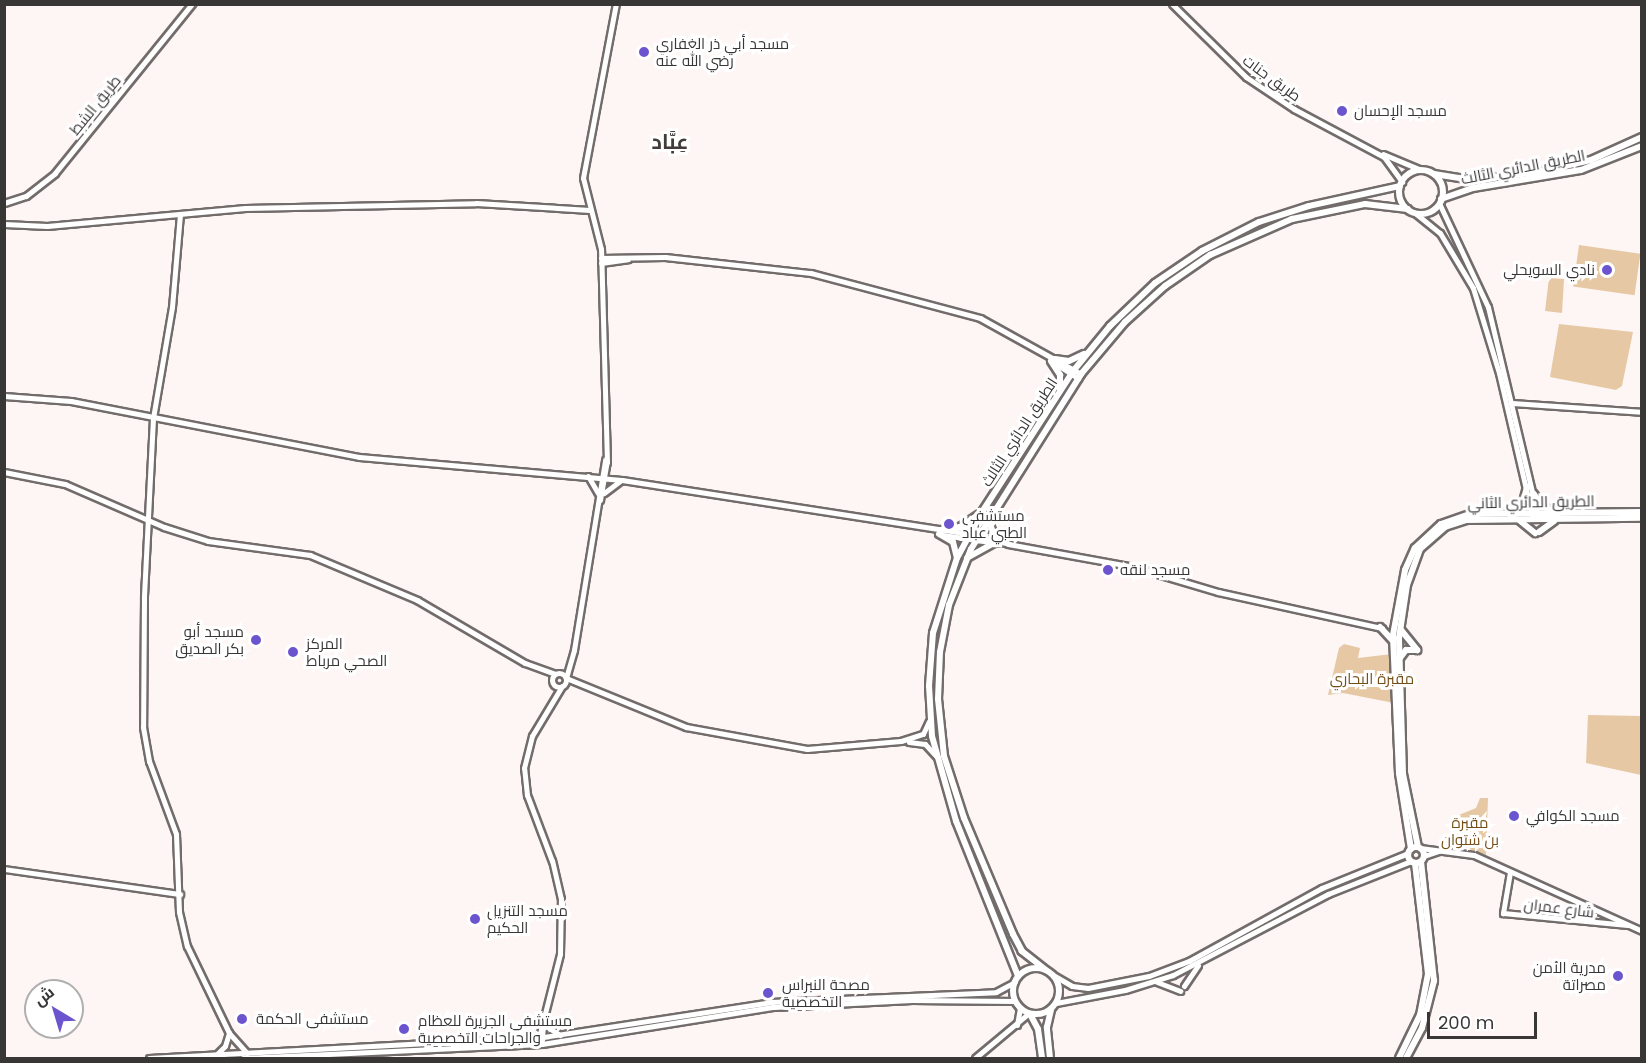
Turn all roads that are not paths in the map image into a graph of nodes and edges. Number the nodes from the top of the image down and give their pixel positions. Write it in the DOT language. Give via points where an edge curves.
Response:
graph roads {
  1 [pos="192,4"];
  2 [pos="616,4"];
  3 [pos="1172,4"];
  4 [pos="1641,137"];
  5 [pos="1641,146"];
  6 [pos="1373,150"];
  7 [pos="1421,170"];
  8 [pos="1434,174"];
  9 [pos="1401,184"];
  10 [pos="1440,201"];
  11 [pos="4,204"];
  12 [pos="590,210"];
  13 [pos="1412,211"];
  14 [pos="180,214"];
  15 [pos="4,224"];
  16 [pos="601,249"];
  17 [pos="612,260"];
  18 [pos="601,261"];
  19 [pos="601,278"];
  20 [pos="1091,348"];
  21 [pos="1050,359"];
  22 [pos="1072,372"];
  23 [pos="1079,376"];
  24 [pos="1060,390"];
  25 [pos="4,396"];
  26 [pos="1506,403"];
  27 [pos="1513,403"];
  28 [pos="1641,412"];
  29 [pos="153,418"];
  30 [pos="606,461"];
  31 [pos="4,472"];
  32 [pos="587,476"];
  33 [pos="603,478"];
  34 [pos="621,480"];
  35 [pos="1527,487"];
  36 [pos="1534,494"];
  37 [pos="600,496"];
  38 [pos="982,512"];
  39 [pos="1641,512"];
  40 [pos="1508,513"];
  41 [pos="1535,515"];
  42 [pos="1560,516"];
  43 [pos="988,517"];
  44 [pos="1641,518"];
  45 [pos="1516,519"];
  46 [pos="148,520"];
  47 [pos="940,532"];
  48 [pos="968,537"];
  49 [pos="976,538"];
  50 [pos="995,542"];
  51 [pos="957,558"];
  52 [pos="965,561"];
  53 [pos="1396,624"];
  54 [pos="1380,627"];
  55 [pos="1396,636"];
  56 [pos="1394,648"];
  57 [pos="574,650"];
  58 [pos="1400,659"];
  59 [pos="544,672"];
  60 [pos="557,673"];
  61 [pos="566,678"];
  62 [pos="552,683"];
  63 [pos="562,686"];
  64 [pos="580,686"];
  65 [pos="549,705"];
  66 [pos="930,717"];
  67 [pos="901,741"];
  68 [pos="936,756"];
  69 [pos="1419,847"];
  70 [pos="1442,850"];
  71 [pos="1410,851"];
  72 [pos="1418,860"];
  73 [pos="4,869"];
  74 [pos="1510,872"];
  75 [pos="180,894"];
  76 [pos="1628,925"];
  77 [pos="1641,931"];
  78 [pos="1202,961"];
  79 [pos="1046,970"];
  80 [pos="1053,975"];
  81 [pos="1018,976"];
  82 [pos="1014,982"];
  83 [pos="1155,982"];
  84 [pos="1015,1001"];
  85 [pos="1056,1003"];
  86 [pos="1020,1008"];
  87 [pos="1051,1009"];
  88 [pos="1029,1013"];
  89 [pos="542,1025"];
  90 [pos="1017,1025"];
  91 [pos="229,1033"];
  92 [pos="562,1035"];
  93 [pos="527,1038"];
  94 [pos="540,1040"];
  95 [pos="247,1053"];
  96 [pos="216,1054"];
  97 [pos="149,1059"];
  98 [pos="243,1059"];
  99 [pos="975,1059"];
  100 [pos="1042,1059"];
  101 [pos="1050,1059"];
  102 [pos="1399,1059"];
  103 [pos="1406,1059"];
  1 -- 11 [label="street, طريق الشط" via="55,173 26,196"];
  2 -- 12 [label="street" via="583,163 583,186"];
  3 -- 6 [label="street, طريق جنات" via="1268,93"];
  4 -- 8 [label="main road, الطريق الدائري الثالث" via="1591,160 1539,172 1482,180"];
  5 -- 10 [label="main road, الطريق الدائري الثالث" via="1581,170 1473,188"];
  6 -- 7 [label="street"];
  6 -- 9 [label="street" via="1390,163"];
  7 -- 8 [label="main road"];
  7 -- 9 [label="main road" via="1412,172"];
  8 -- 10 [label="main road" via="1442,187"];
  9 -- 13 [label="main road" via="1400,196"];
  9 -- 20 [label="main road, الطريق الدائري الثالث" via="1291,211 1222,239 1155,283"];
  10 -- 13 [label="main road" via="1431,211"];
  10 -- 27 [label="street" via="1448,228 1483,293"];
  12 -- 14 [label="street" via="476,203 245,208"];
  12 -- 16 [label="street"];
  13 -- 23 [label="main road, الطريق الدائري الثالث" via="1374,204 1328,210 1274,225 1229,245 1180,274 1142,305"];
  13 -- 26 [label="street" via="1443,238 1473,288"];
  14 -- 15 [label="street" via="47,226"];
  14 -- 29 [label="street" via="172,307"];
  16 -- 17 [label="street"];
  16 -- 18 [label="street"];
  17 -- 18 [label="street"];
  17 -- 19 [label="street"];
  17 -- 21 [label="street" via="665,257 811,273 980,318"];
  18 -- 19 [label="street"];
  19 -- 30 [label="street"];
  20 -- 21 [label="main road" via="1076,359"];
  20 -- 22 [label="main road, الطريق الدائري الثالث"];
  21 -- 22 [label="street"];
  21 -- 24 [label="main road" via="1060,375"];
  22 -- 23 [label="street"];
  22 -- 24 [label="main road, الطريق الدائري الثالث"];
  23 -- 43 [label="main road, الطريق الدائري الثالث"];
  24 -- 38 [label="main road, الطريق الدائري الثالث"];
  25 -- 29 [label="street" via="58,399"];
  26 -- 27 [label="street"];
  26 -- 35 [label="street"];
  27 -- 28 [label="street"];
  27 -- 36 [label="street"];
  29 -- 32 [label="street" via="368,458"];
  29 -- 46 [label="street"];
  30 -- 32 [label="street"];
  30 -- 33 [label="street"];
  30 -- 34 [label="street"];
  31 -- 46 [label="street" via="66,484"];
  32 -- 33 [label="street"];
  32 -- 37 [label="street"];
  33 -- 34 [label="street"];
  33 -- 37 [label="street"];
  34 -- 37 [label="street"];
  34 -- 47 [label="street"];
  35 -- 40 [label="main road" via="1520,507"];
  35 -- 41 [label="street"];
  36 -- 41 [label="street"];
  36 -- 42 [label="main road" via="1544,508"];
  37 -- 57 [label="street"];
  38 -- 47 [label="main road" via="960,527"];
  38 -- 48 [label="main road, الطريق الدائري الثالث"];
  39 -- 42 [label="main road, الطريق الدائري الثاني"];
  40 -- 41 [label="main road, الطريق الدائري الثاني"];
  40 -- 53 [label="main road, الطريق الدائري الثاني" via="1460,516 1423,538 1405,570"];
  41 -- 42 [label="main road, الطريق الدائري الثاني"];
  41 -- 45 [label="main road, الطريق الدائري الثاني"];
  42 -- 44 [label="main road, الطريق الدائري الثاني"];
  42 -- 45 [label="main road" via="1537,533"];
  43 -- 49 [label="main road, الطريق الدائري الثالث"];
  43 -- 50 [label="main road"];
  45 -- 53 [label="main road, الطريق الدائري الثاني" via="1466,519 1445,527 1428,540 1410,571"];
  46 -- 59 [label="street" via="217,543 310,555 417,600"];
  46 -- 75 [label="street" via="143,727 149,761 176,834"];
  47 -- 48 [label="street"];
  47 -- 51 [label="main road" via="953,542"];
  48 -- 49 [label="street"];
  48 -- 51 [label="main road, الطريق الدائري الثالث"];
  49 -- 50 [label="street"];
  49 -- 52 [label="main road, الطريق الدائري الثالث"];
  50 -- 52 [label="main road"];
  50 -- 54 [label="street" via="1078,555 1228,594"];
  51 -- 66 [label="main road, الطريق الدائري الثالث" via="933,633"];
  52 -- 79 [label="main road, الطريق الدائري الثالث" via="949,605 940,652 938,699 944,756 964,818 1013,934 1022,951"];
  53 -- 54 [label="main road"];
  53 -- 55 [label="main road, الطريق الدائري الثاني"];
  53 -- 58 [label="main road" via="1417,650 1406,650"];
  54 -- 55 [label="street"];
  54 -- 56 [label="main road" via="1390,636"];
  55 -- 56 [label="main road, الطريق الدائري الثاني"];
  55 -- 58 [label="main road, الطريق الدائري الثاني"];
  56 -- 71 [label="main road, الطريق الدائري الثاني" via="1399,773"];
  57 -- 60 [label="street"];
  57 -- 61 [label="street"];
  58 -- 69 [label="main road, الطريق الدائري الثاني" via="1403,774"];
  59 -- 60 [label="street"];
  59 -- 62 [label="street"];
  60 -- 61 [label="street"];
  60 -- 62 [label="street"];
  61 -- 63 [label="street"];
  61 -- 64 [label="street"];
  62 -- 63 [label="street"];
  62 -- 65 [label="street"];
  63 -- 64 [label="street"];
  63 -- 65 [label="street"];
  64 -- 67 [label="street" via="686,727 755,742 814,749"];
  65 -- 89 [label="street" via="529,741 524,768 527,795 552,861 561,899 560,954"];
  66 -- 67 [label="street" via="923,734"];
  66 -- 68 [label="main road, الطريق الدائري الثالث"];
  67 -- 68 [label="street" via="925,744"];
  68 -- 81 [label="main road, الطريق الدائري الثالث" via="956,821"];
  69 -- 70 [label="street"];
  69 -- 71 [label="main road"];
  69 -- 72 [label="main road, الطريق الدائري الثاني"];
  70 -- 72 [label="street"];
  70 -- 74 [label="street" via="1469,854"];
  71 -- 72 [label="main road, الطريق الدائري الثاني"];
  71 -- 80 [label="street" via="1322,888 1188,961 1149,976 1088,988 1072,986"];
  72 -- 78 [label="street" via="1328,894"];
  72 -- 102 [label="main road" via="1428,974 1420,1015"];
  72 -- 103 [label="main road" via="1433,940 1434,981 1422,1028"];
  73 -- 75 [label="street"];
  74 -- 76 [label="street"];
  74 -- 76 [label="street, شارع عمران" via="1503,913"];
  75 -- 91 [label="street" via="187,946"];
  76 -- 77 [label="street"];
  78 -- 83 [label="street"];
  78 -- 83 [label="street" via="1182,988"];
  79 -- 80 [label="main road"];
  79 -- 81 [label="main road" via="1030,969"];
  80 -- 85 [label="main road" via="1059,986"];
  81 -- 82 [label="main road"];
  82 -- 84 [label="main road"];
  82 -- 92 [label="street" via="996,992 771,1002"];
  83 -- 85 [label="street"];
  84 -- 86 [label="main road"];
  84 -- 94 [label="street" via="912,1000 774,1007"];
  85 -- 87 [label="main road"];
  86 -- 88 [label="main road"];
  86 -- 90 [label="street"];
  87 -- 88 [label="main road"];
  87 -- 101 [label="main road" via="1047,1022"];
  88 -- 90 [label="street"];
  88 -- 100 [label="main road" via="1038,1029"];
  89 -- 92 [label="street"];
  89 -- 93 [label="street"];
  89 -- 94 [label="street"];
  90 -- 99 [label="street"];
  91 -- 95 [label="street"];
  91 -- 96 [label="street" via="225,1046"];
  92 -- 94 [label="street"];
  93 -- 94 [label="street"];
  93 -- 95 [label="street"];
  94 -- 98 [label="street"];
  95 -- 96 [label="street"];
  96 -- 97 [label="street"];
}
